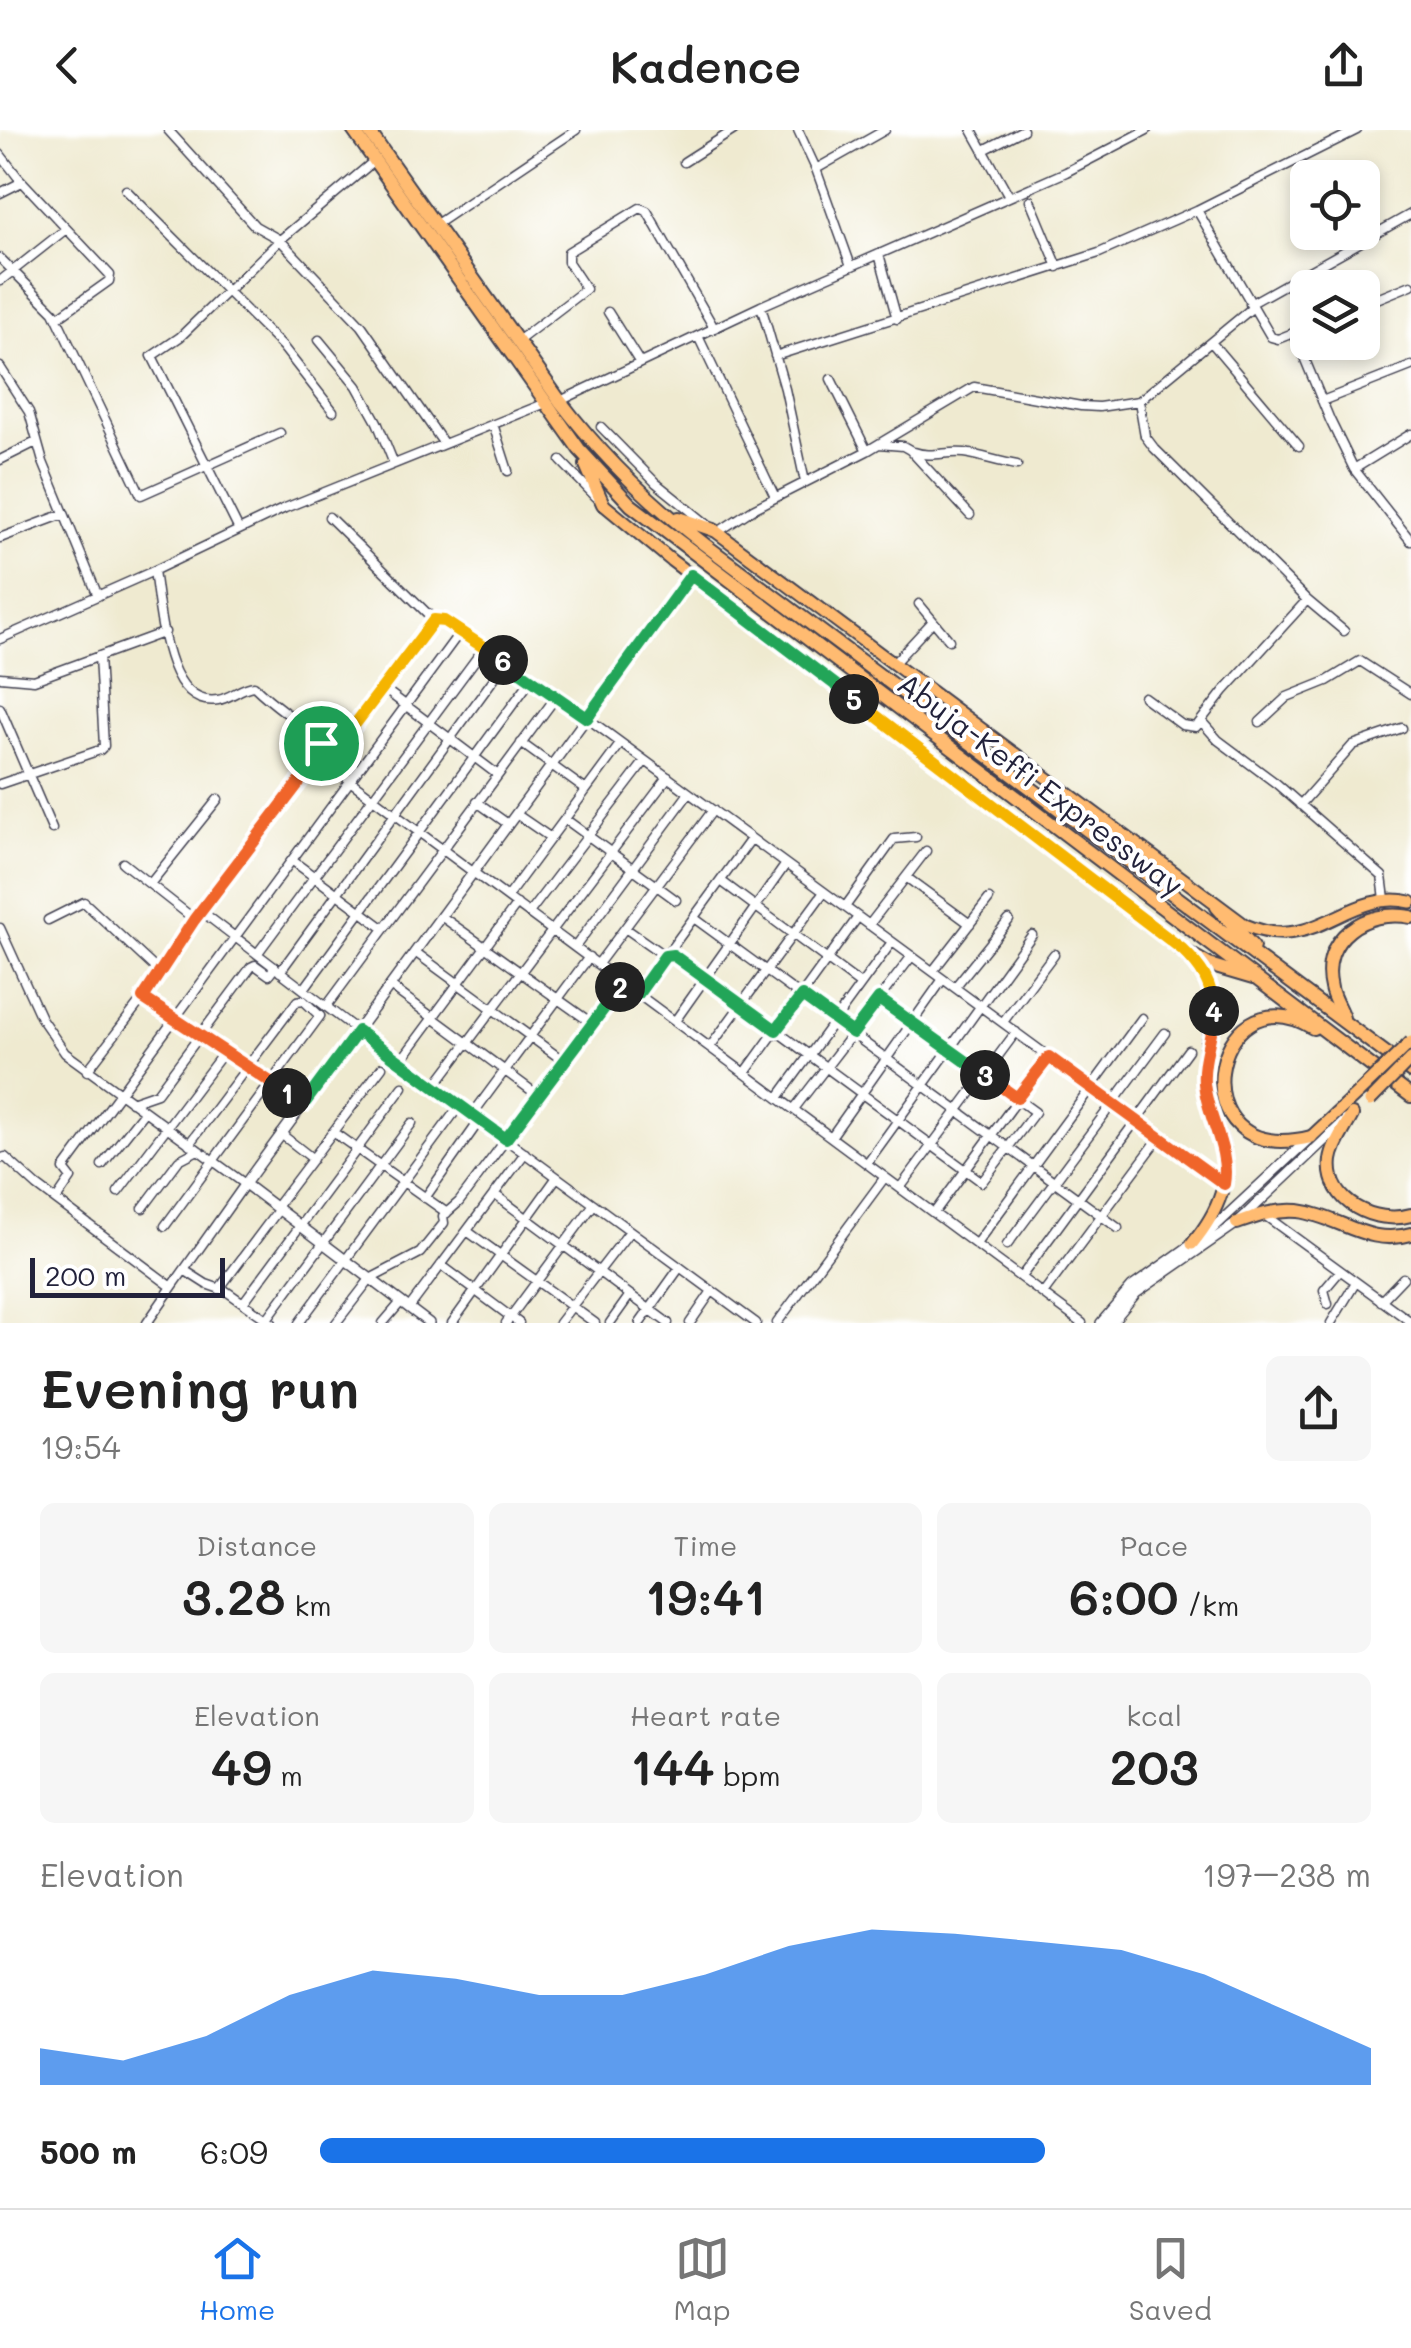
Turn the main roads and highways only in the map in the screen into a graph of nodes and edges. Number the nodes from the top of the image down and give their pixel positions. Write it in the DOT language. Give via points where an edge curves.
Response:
graph roads {
  1 [pos="353,130"];
  2 [pos="368,130"];
  3 [pos="553,402"];
  4 [pos="580,449"];
  5 [pos="603,504"];
  6 [pos="660,509"];
  7 [pos="716,531"];
  8 [pos="1411,902"];
  9 [pos="1217,907"];
  10 [pos="1411,917"];
  11 [pos="1182,949"];
  12 [pos="1264,961"];
  13 [pos="1258,979"];
  14 [pos="1344,1021"];
  15 [pos="1411,1042"];
  16 [pos="1361,1056"];
  17 [pos="1411,1058"];
  18 [pos="1411,1072"];
  19 [pos="1364,1096"];
  20 [pos="1411,1096"];
  21 [pos="1352,1116"];
  22 [pos="1310,1137"];
  23 [pos="1411,1215"];
  24 [pos="1236,1222"];
  25 [pos="1411,1234"];
  26 [pos="1192,1244"];
  1 -- 3 [label="highway, Abuja-Keffi Expressway"];
  2 -- 3 [label="highway, Abuja-Keffi Expressway"];
  3 -- 4 [label="highway, Abuja-Keffi Expressway"];
  3 -- 6 [label="highway, Abuja-Keffi Expressway"];
  4 -- 5 [label="highway"];
  4 -- 13 [label="highway, Abuja-Keffi Expressway" via="657,526"];
  5 -- 11 [label="main road, Abuja-Keffi Expressway"];
  6 -- 7 [label="highway"];
  6 -- 12 [label="highway, Abuja-Keffi Expressway"];
  7 -- 9 [label="main road, Abuja-Keffi Expressway"];
  8 -- 9 [label="main road, Abuja-Keffi Expressway" via="1384,899 1290,934 1260,932"];
  9 -- 12 [label="highway"];
  10 -- 14 [label="highway" via="1360,922 1336,946 1330,978"];
  11 -- 13 [label="highway"];
  11 -- 26 [label="main road, Abuja-Keffi Expressway" via="1204,972 1213,997 1204,1075 1224,1152 1220,1205"];
  12 -- 14 [label="highway, Abuja-Keffi Expressway"];
  13 -- 16 [label="highway, Abuja-Keffi Expressway"];
  14 -- 18 [label="highway, Abuja-Keffi Expressway"];
  15 -- 19 [label="main road, bridge"];
  16 -- 20 [label="highway, Abuja-Keffi Expressway"];
  16 -- 22 [label="highway" via="1283,1018 1251,1025 1230,1045 1220,1076 1233,1118 1274,1140"];
  17 -- 19 [label="main road, bridge"];
  19 -- 21 [label="main road"];
  19 -- 22 [label="main road"];
  21 -- 23 [label="highway" via="1331,1160 1338,1189 1366,1214"];
  24 -- 25 [label="highway" via="1284,1211 1372,1237"];
}
